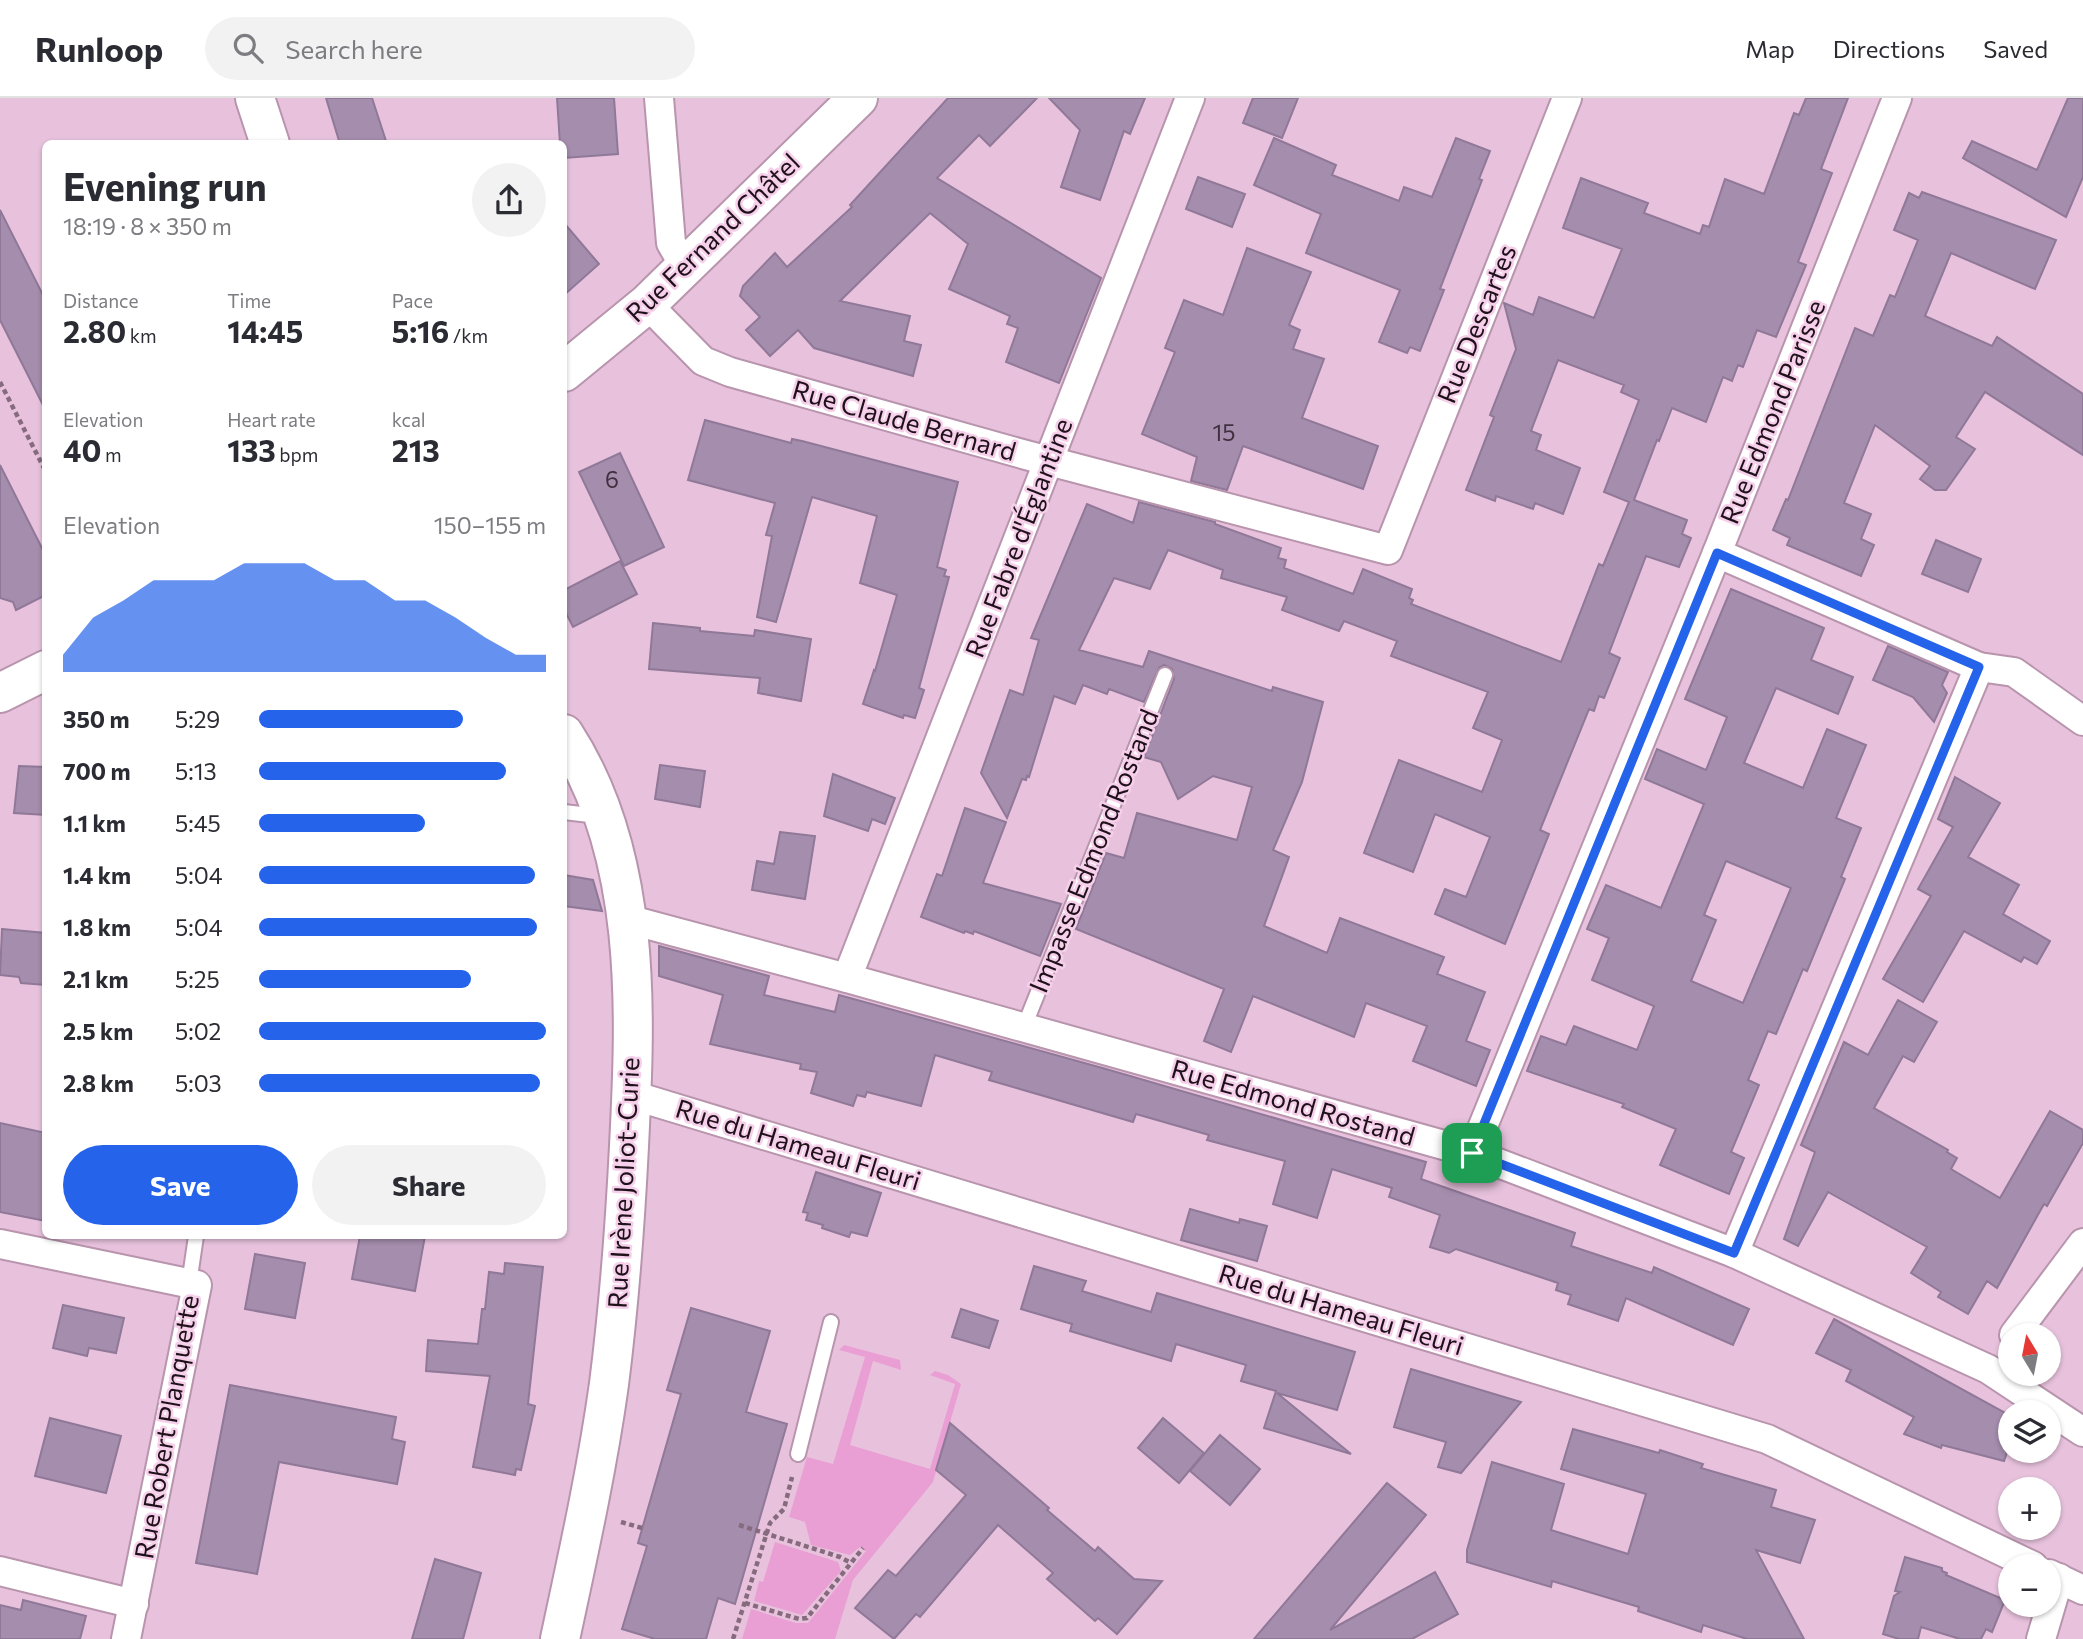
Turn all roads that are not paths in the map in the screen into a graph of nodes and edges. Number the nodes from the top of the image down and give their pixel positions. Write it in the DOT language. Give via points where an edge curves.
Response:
graph roads {
  1 [pos="255,98"];
  2 [pos="659,98"];
  3 [pos="858,98"];
  4 [pos="1191,98"];
  5 [pos="1567,98"];
  6 [pos="1897,98"];
  7 [pos="269,140"];
  8 [pos="685,267"];
  9 [pos="647,304"];
  10 [pos="567,370"];
  11 [pos="1049,462"];
  12 [pos="1388,550"];
  13 [pos="1717,553"];
  14 [pos="1979,667"];
  15 [pos="42,672"];
  16 [pos="1165,675"];
  17 [pos="0,693"];
  18 [pos="2083,721"];
  19 [pos="567,739"];
  20 [pos="567,812"];
  21 [pos="603,816"];
  22 [pos="627,919"];
  23 [pos="847,978"];
  24 [pos="1024,1027"];
  25 [pos="632,1095"];
  26 [pos="1472,1153"];
  27 [pos="196,1239"];
  28 [pos="2083,1243"];
  29 [pos="0,1244"];
  30 [pos="1734,1253"];
  31 [pos="189,1284"];
  32 [pos="831,1322"];
  33 [pos="2023,1323"];
  34 [pos="1998,1356"];
  35 [pos="1988,1369"];
  36 [pos="2083,1432"];
  37 [pos="798,1454"];
  38 [pos="2008,1554"];
  39 [pos="0,1571"];
  40 [pos="134,1604"];
  41 [pos="2046,1617"];
  42 [pos="126,1639"];
  43 [pos="560,1639"];
  44 [pos="2041,1639"];
  1 -- 7 [label="street"];
  2 -- 8 [label="street" via="671,243"];
  3 -- 8 [label="street, Rue Fernand Châtel"];
  4 -- 11 [label="street, Rue Fabre d'Églantine"];
  5 -- 12 [label="street, Rue Descartes"];
  6 -- 13 [label="street, Rue Edmond Parisse"];
  8 -- 9 [label="street, Rue Fernand Châtel"];
  9 -- 10 [label="street, Rue Fernand Châtel"];
  9 -- 11 [label="street, Rue Claude Bernard" via="703,361 721,369"];
  11 -- 12 [label="street, Rue Claude Bernard"];
  11 -- 23 [label="street, Rue Fabre d'Églantine"];
  13 -- 14 [label="street"];
  13 -- 26 [label="street, Rue Edmond Parisse"];
  14 -- 18 [label="street" via="2014,672"];
  14 -- 30 [label="street"];
  15 -- 17 [label="street"];
  16 -- 24 [label="lane, Impasse Edmond Rostand"];
  19 -- 21 [label="street, Rue Irène Joliot-Curie" via="582,762"];
  20 -- 21 [label="lane"];
  21 -- 22 [label="street, Rue Irène Joliot-Curie"];
  22 -- 23 [label="street, Rue Edmond Rostand"];
  22 -- 25 [label="street, Rue Irène Joliot-Curie"];
  23 -- 24 [label="street, Rue Edmond Rostand"];
  24 -- 26 [label="street, Rue Edmond Rostand"];
  25 -- 38 [label="street, Rue du Hameau Fleuri" via="1767,1439"];
  25 -- 43 [label="street, Rue Irène Joliot-Curie" via="623,1260 609,1385"];
  26 -- 30 [label="street, Rue Edmond Rostand"];
  27 -- 31 [label="lane"];
  28 -- 33 [label="street"];
  29 -- 31 [label="street, Rue Robert Planquette"];
  30 -- 35 [label="street, Rue Edmond Rostand"];
  31 -- 40 [label="street, Rue Robert Planquette" via="197,1285"];
  32 -- 37 [label="lane"];
  34 -- 35 [label="street"];
  35 -- 36 [label="street, Rue Edmond Rostand"];
  39 -- 40 [label="street"];
  40 -- 42 [label="street, Rue Robert Planquette"];
  41 -- 44 [label="street"];
}
